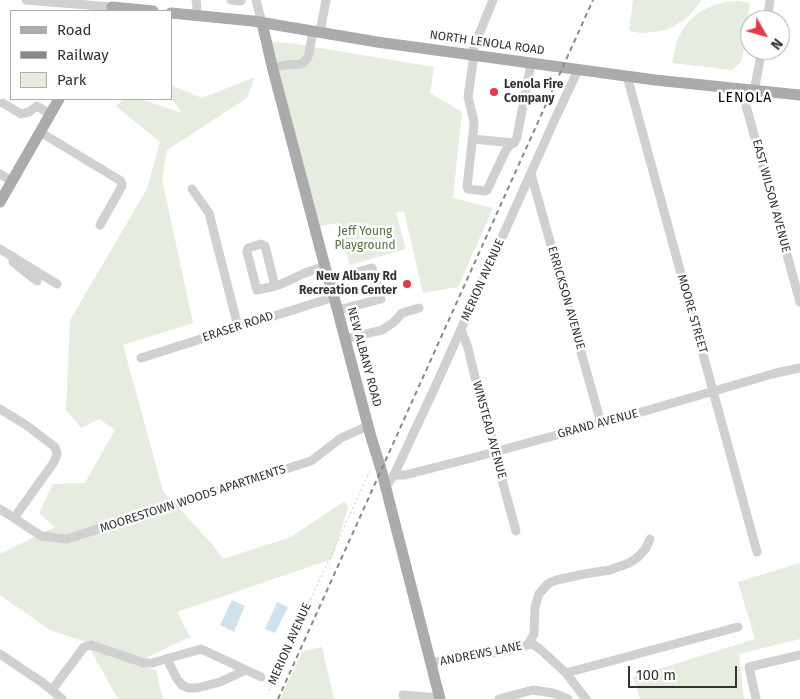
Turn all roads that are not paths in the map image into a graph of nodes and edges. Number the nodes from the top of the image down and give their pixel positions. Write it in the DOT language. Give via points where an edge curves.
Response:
graph roads {
  1 [pos="26,0"];
  2 [pos="197,0"];
  3 [pos="231,0"];
  4 [pos="256,0"];
  5 [pos="326,0"];
  6 [pos="493,0"];
  7 [pos="241,1"];
  8 [pos="80,2"];
  9 [pos="112,6"];
  10 [pos="136,10"];
  11 [pos="172,13"];
  12 [pos="196,15"];
  13 [pos="262,23"];
  14 [pos="316,32"];
  15 [pos="472,55"];
  16 [pos="759,60"];
  17 [pos="531,62"];
  18 [pos="273,68"];
  19 [pos="578,70"];
  20 [pos="627,76"];
  21 [pos="749,90"];
  22 [pos="800,95"];
  23 [pos="58,100"];
  24 [pos="3,104"];
  25 [pos="50,114"];
  26 [pos="40,132"];
  27 [pos="472,138"];
  28 [pos="514,143"];
  29 [pos="0,174"];
  30 [pos="531,174"];
  31 [pos="12,181"];
  32 [pos="192,189"];
  33 [pos="0,202"];
  34 [pos="100,225"];
  35 [pos="0,249"];
  36 [pos="0,254"];
  37 [pos="325,266"];
  38 [pos="329,280"];
  39 [pos="37,281"];
  40 [pos="57,284"];
  41 [pos="275,286"];
  42 [pos="334,296"];
  43 [pos="800,302"];
  44 [pos="418,308"];
  45 [pos="338,310"];
  46 [pos="238,327"];
  47 [pos="461,329"];
  48 [pos="345,338"];
  49 [pos="141,358"];
  50 [pos="800,368"];
  51 [pos="713,391"];
  52 [pos="0,409"];
  53 [pos="601,423"];
  54 [pos="368,426"];
  55 [pos="496,451"];
  56 [pos="394,475"];
  57 [pos="385,488"];
  58 [pos="0,509"];
  59 [pos="14,518"];
  60 [pos="516,530"];
  61 [pos="650,539"];
  62 [pos="757,552"];
  63 [pos="738,627"];
  64 [pos="530,642"];
  65 [pos="0,654"];
  66 [pos="800,655"];
  67 [pos="167,659"];
  68 [pos="430,663"];
  69 [pos="246,670"];
  70 [pos="566,674"];
  71 [pos="261,677"];
  72 [pos="52,690"];
  73 [pos="403,695"];
  74 [pos="62,699"];
  75 [pos="440,699"];
  76 [pos="499,699"];
  77 [pos="568,699"];
  78 [pos="586,699"];
  79 [pos="756,699"];
  1 -- 8 [label="street"];
  2 -- 12 [label="street"];
  3 -- 7 [label="street"];
  4 -- 13 [label="street"];
  5 -- 14 [label="street"];
  6 -- 15 [label="street"];
  8 -- 9 [label="street"];
  9 -- 10 [label="main road"];
  11 -- 12 [label="main road, NORTH LENOLA ROAD"];
  12 -- 13 [label="main road, NORTH LENOLA ROAD"];
  13 -- 14 [label="main road, NORTH LENOLA ROAD"];
  13 -- 18 [label="main road, NEW ALBANY ROAD"];
  14 -- 15 [label="main road, NORTH LENOLA ROAD"];
  14 -- 18 [label="street" via="305,62"];
  15 -- 17 [label="main road, NORTH LENOLA ROAD"];
  15 -- 27 [label="street" via="468,97 473,117"];
  16 -- 21 [label="street"];
  17 -- 19 [label="main road, NORTH LENOLA ROAD"];
  17 -- 28 [label="street"];
  18 -- 37 [label="main road, NEW ALBANY ROAD"];
  19 -- 20 [label="main road, NORTH LENOLA ROAD"];
  19 -- 30 [label="street, MERION AVENUE"];
  20 -- 21 [label="main road, NORTH LENOLA ROAD"];
  20 -- 51 [label="street, MOORE STREET"];
  21 -- 22 [label="main road, NORTH LENOLA ROAD"];
  21 -- 43 [label="street, EAST WILSON AVENUE" via="745,102"];
  23 -- 25 [label="main road"];
  24 -- 25 [label="street" via="21,114 37,106"];
  25 -- 26 [label="main road"];
  26 -- 31 [label="main road"];
  26 -- 34 [label="street" via="121,181 122,186"];
  27 -- 28 [label="street"];
  27 -- 28 [label="street" via="468,189 487,190 506,150"];
  29 -- 31 [label="street"];
  30 -- 47 [label="street, MERION AVENUE"];
  30 -- 53 [label="street, ERRICKSON AVENUE"];
  31 -- 33 [label="main road"];
  32 -- 46 [label="street" via="209,213"];
  35 -- 40 [label="street"];
  36 -- 39 [label="street"];
  37 -- 38 [label="main road, NEW ALBANY ROAD"];
  37 -- 41 [label="street"];
  38 -- 42 [label="main road, NEW ALBANY ROAD"];
  38 -- 45 [label="street" via="372,268 381,299"];
  41 -- 41 [label="street" via="257,290 248,248 265,246"];
  42 -- 45 [label="main road, NEW ALBANY ROAD"];
  42 -- 46 [label="street, ERASER ROAD"];
  44 -- 48 [label="street" via="402,313 382,330"];
  45 -- 48 [label="main road, NEW ALBANY ROAD"];
  46 -- 49 [label="street, ERASER ROAD"];
  47 -- 55 [label="street, WINSTEAD AVENUE"];
  47 -- 56 [label="street, MERION AVENUE"];
  48 -- 54 [label="main road, NEW ALBANY ROAD"];
  50 -- 51 [label="street, GRAND AVENUE"];
  51 -- 53 [label="street, GRAND AVENUE"];
  51 -- 62 [label="street, MOORE STREET"];
  52 -- 59 [label="street" via="54,447 57,454"];
  53 -- 55 [label="street, GRAND AVENUE"];
  54 -- 57 [label="main road, NEW ALBANY ROAD"];
  54 -- 59 [label="street, MOORESTOWN WOODS APARTMENTS" via="341,438 312,461 66,539 41,536"];
  55 -- 56 [label="street, GRAND AVENUE"];
  55 -- 60 [label="street, WINSTEAD AVENUE"];
  56 -- 57 [label="street, MERION AVENUE"];
  57 -- 68 [label="main road, NEW ALBANY ROAD"];
  58 -- 59 [label="street, MOORESTOWN WOODS APARTMENTS"];
  61 -- 64 [label="street, ANDREWS LANE" via="638,558 629,563 557,580 544,588 535,607 534,634"];
  63 -- 70 [label="street"];
  64 -- 68 [label="street, ANDREWS LANE" via="510,650"];
  64 -- 70 [label="street"];
  65 -- 72 [label="street"];
  66 -- 79 [label="street" via="749,667"];
  67 -- 69 [label="street" via="201,649"];
  67 -- 69 [label="street" via="177,679 188,688 220,682"];
  67 -- 72 [label="street" via="144,663 87,646"];
  68 -- 75 [label="main road, NEW ALBANY ROAD"];
  69 -- 71 [label="street"];
  70 -- 78 [label="street"];
  72 -- 74 [label="street"];
  73 -- 75 [label="street"];
  76 -- 77 [label="street" via="533,690"];
}
